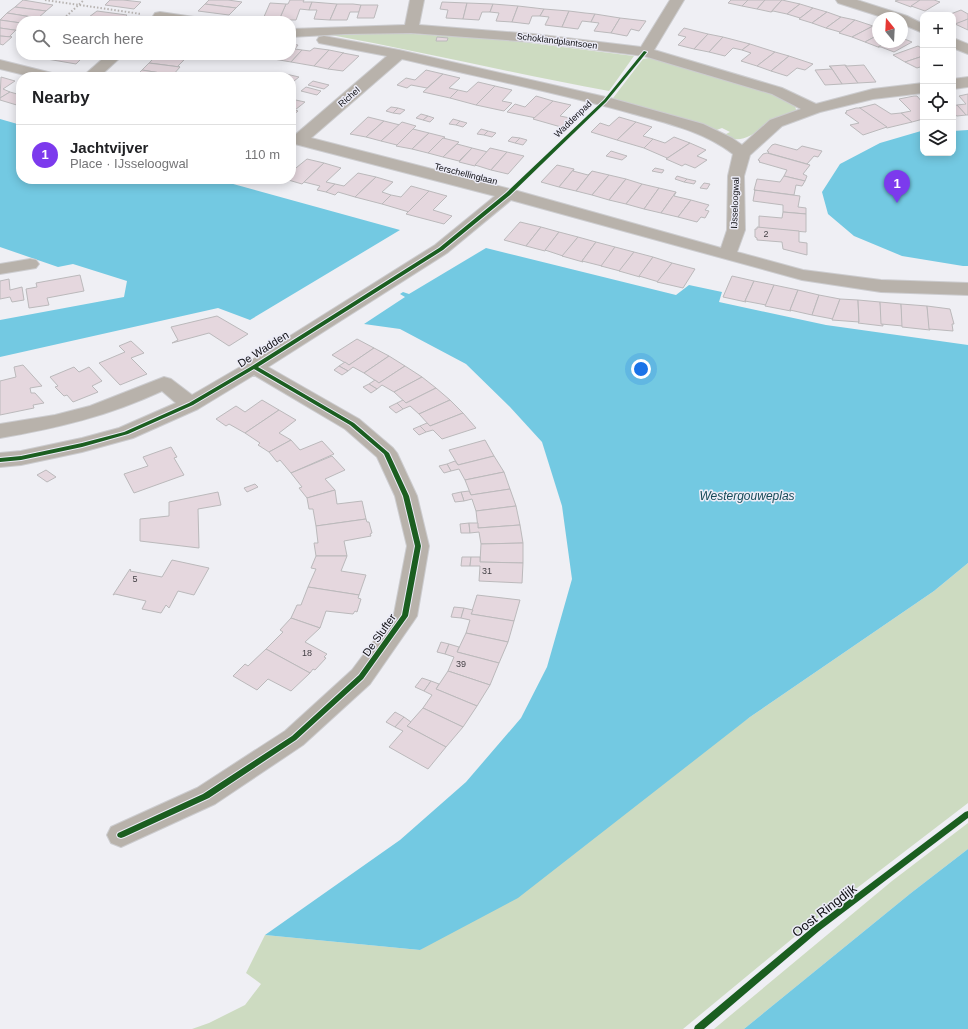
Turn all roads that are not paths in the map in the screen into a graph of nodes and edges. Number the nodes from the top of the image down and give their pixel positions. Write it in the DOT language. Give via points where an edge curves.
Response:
graph roads {
  1 [pos="417,0"];
  2 [pos="677,0"];
  3 [pos="843,0"];
  4 [pos="170,5"];
  5 [pos="880,12"];
  6 [pos="160,16"];
  7 [pos="908,22"];
  8 [pos="920,28"];
  9 [pos="411,29"];
  10 [pos="296,34"];
  11 [pos="296,35"];
  12 [pos="956,44"];
  13 [pos="968,50"];
  14 [pos="645,52"];
  15 [pos="399,54"];
  16 [pos="110,60"];
  17 [pos="0,64"];
  18 [pos="31,72"];
  19 [pos="96,72"];
  20 [pos="968,82"];
  21 [pos="956,84"];
  22 [pos="920,88"];
  23 [pos="814,109"];
  24 [pos="296,138"];
  25 [pos="296,139"];
  26 [pos="742,153"];
  27 [pos="508,194"];
  28 [pos="727,255"];
  29 [pos="30,264"];
  30 [pos="0,269"];
  31 [pos="968,288"];
  32 [pos="254,367"];
  33 [pos="191,404"];
  34 [pos="0,431"];
  35 [pos="0,460"];
  36 [pos="121,835"];
  1 -- 9 [label="street"];
  2 -- 14 [label="street"];
  3 -- 5 [label="street"];
  4 -- 6 [label="street"];
  7 -- 8 [label="street"];
  9 -- 10 [label="street, Schoklandplantsoen"];
  9 -- 14 [label="street, Schoklandplantsoen" via="533,38"];
  11 -- 15 [label="street, Schoklandplantsoen"];
  12 -- 13 [label="street"];
  14 -- 23 [label="street, Schoklandplantsoen" via="777,91"];
  15 -- 24 [label="street, Richel"];
  15 -- 26 [label="street, Schoklandplantsoen" via="605,100 697,127 726,141"];
  16 -- 19 [label="street"];
  17 -- 18 [label="street"];
  20 -- 21 [label="street"];
  22 -- 23 [label="street" via="873,94"];
  23 -- 26 [label="street" via="776,123"];
  25 -- 27 [label="street, Terschellinglaan"];
  26 -- 28 [label="street, IJsseloogwal" via="736,176 736,230"];
  27 -- 28 [label="street, Terschellinglaan"];
  27 -- 32 [label="street, De Wadden" via="442,249"];
  28 -- 31 [label="street" via="802,275 873,285"];
  29 -- 30 [label="street"];
  32 -- 33 [label="street, De Wadden"];
  32 -- 36 [label="street, De Slufter" via="352,424 386,453 406,496 418,546 405,616 361,677 294,738 206,796"];
  33 -- 34 [label="street" via="164,383 87,413"];
  33 -- 35 [label="street, De Wadden" via="126,433 82,445"];
}
